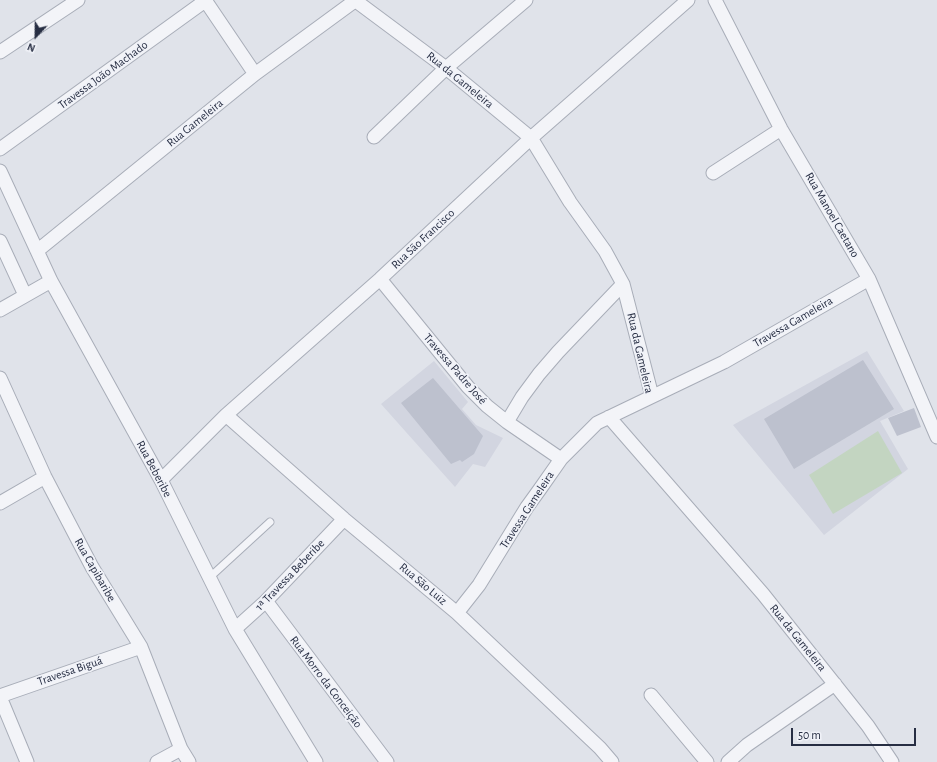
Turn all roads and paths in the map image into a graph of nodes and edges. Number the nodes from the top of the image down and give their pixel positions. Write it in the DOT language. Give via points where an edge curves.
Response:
graph roads {
  1 [pos="205,0"];
  2 [pos="356,0"];
  3 [pos="526,0"];
  4 [pos="688,0"];
  5 [pos="715,0"];
  6 [pos="71,2"];
  7 [pos="0,52"];
  8 [pos="446,68"];
  9 [pos="255,74"];
  10 [pos="781,129"];
  11 [pos="374,137"];
  12 [pos="530,138"];
  13 [pos="0,149"];
  14 [pos="0,172"];
  15 [pos="713,173"];
  16 [pos="0,241"];
  17 [pos="37,251"];
  18 [pos="380,279"];
  19 [pos="869,279"];
  20 [pos="51,281"];
  21 [pos="623,284"];
  22 [pos="25,295"];
  23 [pos="0,310"];
  24 [pos="0,378"];
  25 [pos="652,396"];
  26 [pos="226,415"];
  27 [pos="609,417"];
  28 [pos="506,422"];
  29 [pos="937,436"];
  30 [pos="561,459"];
  31 [pos="45,477"];
  32 [pos="161,480"];
  33 [pos="0,503"];
  34 [pos="344,519"];
  35 [pos="270,522"];
  36 [pos="209,578"];
  37 [pos="266,601"];
  38 [pos="457,613"];
  39 [pos="235,629"];
  40 [pos="141,647"];
  41 [pos="835,684"];
  42 [pos="651,695"];
  43 [pos="0,696"];
  44 [pos="181,749"];
  45 [pos="27,762"];
  46 [pos="157,762"];
  47 [pos="189,762"];
  48 [pos="316,762"];
  49 [pos="387,762"];
  50 [pos="612,762"];
  51 [pos="707,762"];
  52 [pos="728,762"];
  53 [pos="892,762"];
  1 -- 9 [label="street"];
  1 -- 13 [label="street, Travessa João Machado"];
  2 -- 8 [label="street, Rua da Gameleira"];
  2 -- 9 [label="street, Rua Gameleira"];
  3 -- 8 [label="street"];
  4 -- 12 [label="street, Rua São Francisco"];
  5 -- 10 [label="street, Rua Manoel Caetano"];
  6 -- 7 [label="street"];
  8 -- 11 [label="street"];
  8 -- 12 [label="street, Rua da Gameleira"];
  9 -- 17 [label="street, Rua Gameleira"];
  10 -- 15 [label="street"];
  10 -- 19 [label="street, Rua Manoel Caetano"];
  12 -- 18 [label="street, Rua São Francisco"];
  12 -- 21 [label="street, Rua da Gameleira" via="570,202 605,251"];
  14 -- 17 [label="street, Rua Beberibe"];
  16 -- 22 [label="street"];
  17 -- 20 [label="street, Rua Beberibe"];
  18 -- 26 [label="street, Rua São Francisco"];
  18 -- 28 [label="street, Travessa Padre José" via="468,388"];
  19 -- 25 [label="street, Travessa Gameleira" via="724,362"];
  19 -- 29 [label="street, Rua Manoel Caetano"];
  20 -- 22 [label="street"];
  20 -- 32 [label="street, Rua Beberibe"];
  21 -- 25 [label="street, Rua da Gameleira"];
  21 -- 28 [label="street" via="544,369"];
  22 -- 23 [label="street"];
  24 -- 31 [label="street, Rua Capibaribe"];
  25 -- 27 [label="street, Rua da Gameleira"];
  26 -- 32 [label="street, Rua São Francisco"];
  26 -- 34 [label="street, Rua São Luiz"];
  27 -- 30 [label="street, Travessa Gameleira" via="586,432"];
  27 -- 41 [label="street, Rua da Gameleira" via="763,594"];
  28 -- 30 [label="street, Travessa Padre José"];
  30 -- 38 [label="street, Travessa Gameleira" via="527,507 479,585"];
  31 -- 33 [label="street"];
  31 -- 40 [label="street, Rua Capibaribe" via="92,567"];
  32 -- 36 [label="street, Rua Beberibe"];
  34 -- 37 [label="street, 1ᵃ Travessa Beberibe"];
  34 -- 38 [label="street, Rua São Luiz"];
  35 -- 36 [label="lane"];
  36 -- 39 [label="street, Rua Beberibe"];
  37 -- 39 [label="street, 1ᵃ Travessa Beberibe"];
  37 -- 49 [label="street, Rua Morro da Conceição"];
  38 -- 50 [label="street, Rua São Luiz"];
  39 -- 48 [label="street, Rua Beberibe"];
  40 -- 43 [label="street, Travessa Biguá"];
  40 -- 44 [label="street, Rua Capibaribe"];
  41 -- 52 [label="street" via="753,740"];
  41 -- 53 [label="street, Rua da Gameleira"];
  42 -- 51 [label="street"];
  43 -- 45 [label="street"];
  44 -- 46 [label="street"];
  44 -- 47 [label="street, Rua Capibaribe"];
}
